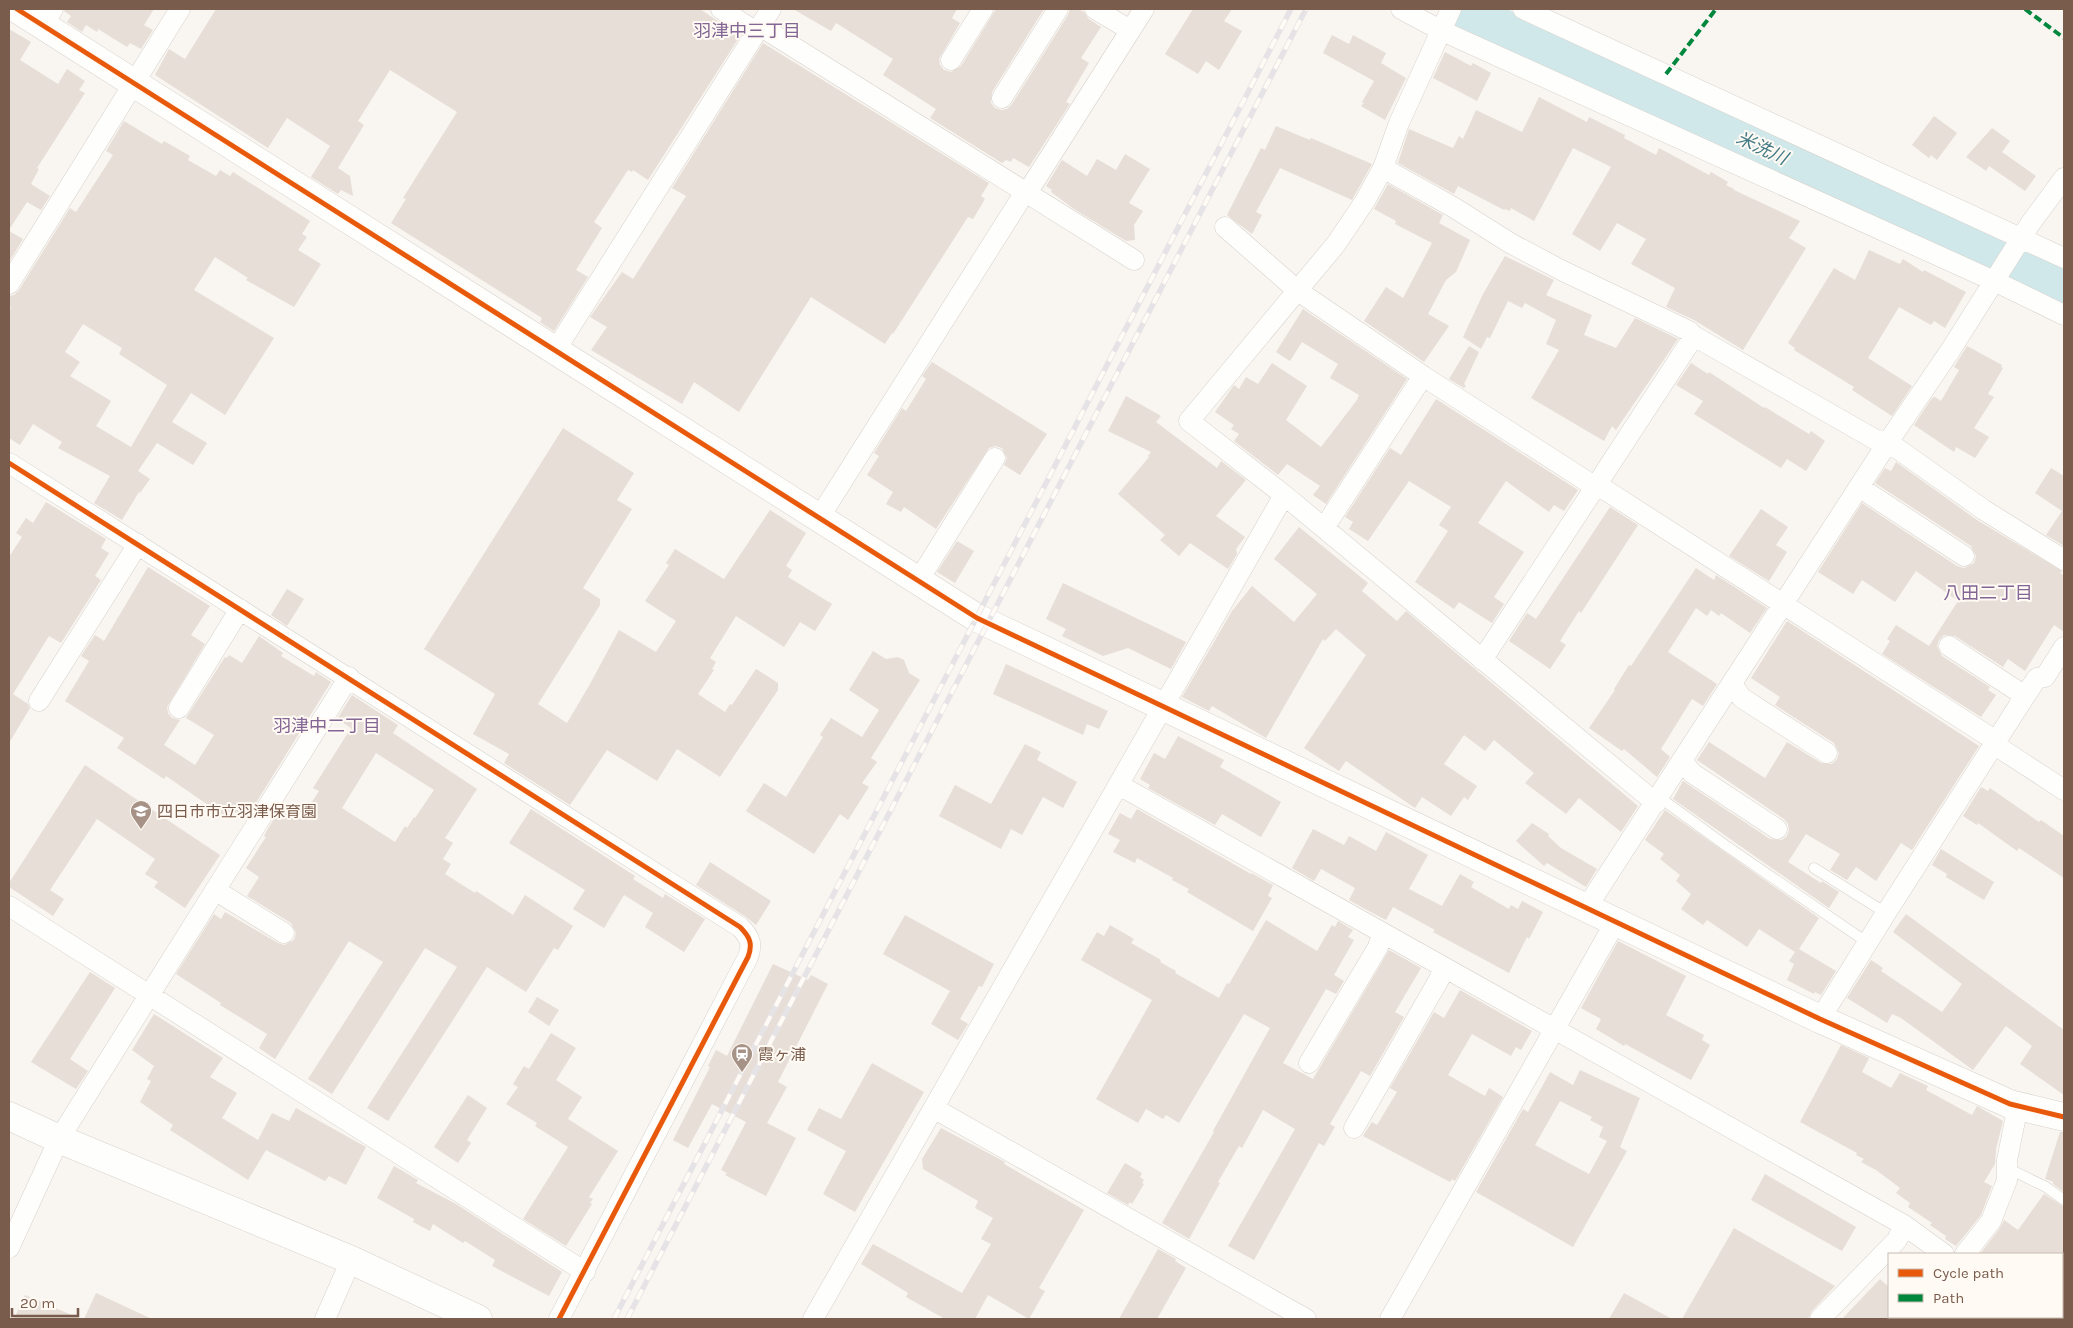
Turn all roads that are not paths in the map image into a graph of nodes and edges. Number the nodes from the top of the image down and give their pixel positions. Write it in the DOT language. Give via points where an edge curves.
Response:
graph roads {
  1 [pos="17,9"];
  2 [pos="180,9"];
  3 [pos="721,9"];
  4 [pos="771,9"];
  5 [pos="983,9"];
  6 [pos="1058,9"];
  7 [pos="1095,9"];
  8 [pos="1144,9"];
  9 [pos="1401,9"];
  10 [pos="1524,9"];
  11 [pos="48,17"];
  12 [pos="1445,21"];
  13 [pos="758,29"];
  14 [pos="1130,30"];
  15 [pos="951,60"];
  16 [pos="133,84"];
  17 [pos="1002,98"];
  18 [pos="1383,168"];
  19 [pos="2064,178"];
  20 [pos="1026,192"];
  21 [pos="1225,227"];
  22 [pos="2020,241"];
  23 [pos="2064,258"];
  24 [pos="1134,260"];
  25 [pos="1996,278"];
  26 [pos="9,284"];
  27 [pos="1298,291"];
  28 [pos="2064,315"];
  29 [pos="1694,336"];
  30 [pos="555,351"];
  31 [pos="1423,376"];
  32 [pos="1888,442"];
  33 [pos="995,458"];
  34 [pos="9,463"];
  35 [pos="1595,485"];
  36 [pos="1859,487"];
  37 [pos="1284,495"];
  38 [pos="819,518"];
  39 [pos="1324,528"];
  40 [pos="138,544"];
  41 [pos="1964,556"];
  42 [pos="2064,560"];
  43 [pos="918,581"];
  44 [pos="1783,605"];
  45 [pos="240,609"];
  46 [pos="1949,646"];
  47 [pos="2064,647"];
  48 [pos="1482,660"];
  49 [pos="349,677"];
  50 [pos="1732,684"];
  51 [pos="2026,696"];
  52 [pos="39,701"];
  53 [pos="179,708"];
  54 [pos="1163,708"];
  55 [pos="1995,743"];
  56 [pos="1827,753"];
  57 [pos="1682,761"];
  58 [pos="1118,785"];
  59 [pos="2064,790"];
  60 [pos="1658,800"];
  61 [pos="1777,829"];
  62 [pos="1814,868"];
  63 [pos="215,890"];
  64 [pos="9,906"];
  65 [pos="1587,907"];
  66 [pos="1886,913"];
  67 [pos="1616,921"];
  68 [pos="284,933"];
  69 [pos="1382,933"];
  70 [pos="1868,943"];
  71 [pos="1445,969"];
  72 [pos="149,995"];
  73 [pos="1820,1019"];
  74 [pos="1554,1030"];
  75 [pos="1309,1063"];
  76 [pos="2018,1106"];
  77 [pos="935,1109"];
  78 [pos="9,1116"];
  79 [pos="2064,1117"];
  80 [pos="1354,1128"];
  81 [pos="59,1139"];
  82 [pos="2009,1169"];
  83 [pos="2064,1200"];
  84 [pos="1904,1225"];
  85 [pos="9,1248"];
  86 [pos="1943,1253"];
  87 [pos="1966,1253"];
  88 [pos="351,1260"];
  89 [pos="585,1272"];
  90 [pos="325,1319"];
  91 [pos="478,1319"];
  92 [pos="559,1319"];
  93 [pos="813,1319"];
  94 [pos="1306,1319"];
  95 [pos="1390,1319"];
  96 [pos="1820,1319"];
  1 -- 11 [label="street"];
  2 -- 16 [label="street"];
  3 -- 13 [label="street"];
  4 -- 13 [label="street"];
  5 -- 15 [label="street"];
  6 -- 17 [label="street"];
  7 -- 14 [label="street"];
  8 -- 14 [label="street"];
  9 -- 12 [label="street"];
  10 -- 22 [label="street"];
  11 -- 16 [label="street"];
  12 -- 18 [label="street" via="1399,123"];
  12 -- 25 [label="street"];
  13 -- 20 [label="street"];
  13 -- 30 [label="street"];
  14 -- 20 [label="street"];
  16 -- 26 [label="street"];
  16 -- 30 [label="street"];
  18 -- 27 [label="street" via="1356,216"];
  18 -- 29 [label="street" via="1510,243 1658,315"];
  19 -- 22 [label="street"];
  20 -- 24 [label="street"];
  20 -- 38 [label="street"];
  21 -- 27 [label="street"];
  22 -- 23 [label="street"];
  22 -- 25 [label="street"];
  25 -- 28 [label="street"];
  25 -- 32 [label="street"];
  27 -- 31 [label="street"];
  27 -- 37 [label="street" via="1189,421"];
  29 -- 32 [label="street" via="1876,440"];
  29 -- 35 [label="street"];
  30 -- 38 [label="street"];
  31 -- 35 [label="street"];
  31 -- 39 [label="street"];
  32 -- 36 [label="street"];
  32 -- 42 [label="street" via="1984,510"];
  33 -- 43 [label="street"];
  34 -- 40 [label="street"];
  35 -- 44 [label="street"];
  35 -- 48 [label="street"];
  36 -- 41 [label="street"];
  36 -- 44 [label="street"];
  37 -- 39 [label="street"];
  37 -- 54 [label="street"];
  38 -- 43 [label="street"];
  39 -- 48 [label="street"];
  40 -- 45 [label="street"];
  40 -- 52 [label="street"];
  43 -- 54 [label="street" via="987,624"];
  44 -- 50 [label="street"];
  44 -- 55 [label="street"];
  45 -- 49 [label="street"];
  45 -- 53 [label="street"];
  46 -- 51 [label="street"];
  47 -- 51 [label="street" via="2045,677 2037,678"];
  48 -- 60 [label="street"];
  49 -- 63 [label="street"];
  49 -- 89 [label="street" via="740,927 751,943 748,957"];
  50 -- 56 [label="street" via="1742,698"];
  50 -- 57 [label="street"];
  51 -- 55 [label="street"];
  54 -- 58 [label="street"];
  54 -- 65 [label="street"];
  55 -- 59 [label="street"];
  55 -- 66 [label="street"];
  57 -- 60 [label="street"];
  57 -- 61 [label="street" via="1692,774"];
  58 -- 69 [label="street"];
  58 -- 77 [label="street"];
  60 -- 65 [label="street"];
  60 -- 70 [label="lane"];
  62 -- 66 [label="lane"];
  63 -- 68 [label="street"];
  63 -- 72 [label="street"];
  64 -- 72 [label="street"];
  65 -- 67 [label="street"];
  66 -- 70 [label="street"];
  67 -- 73 [label="street"];
  67 -- 74 [label="street"];
  69 -- 71 [label="street"];
  69 -- 75 [label="street" via="1378,947"];
  70 -- 73 [label="street"];
  71 -- 74 [label="street"];
  71 -- 80 [label="street"];
  72 -- 81 [label="street"];
  72 -- 89 [label="street"];
  73 -- 76 [label="street"];
  74 -- 84 [label="street"];
  74 -- 95 [label="street"];
  76 -- 79 [label="street"];
  76 -- 82 [label="street" via="2007,1160"];
  77 -- 93 [label="street"];
  77 -- 94 [label="street"];
  78 -- 81 [label="street"];
  81 -- 85 [label="street"];
  81 -- 88 [label="street"];
  82 -- 83 [label="lane"];
  82 -- 87 [label="street" via="1991,1221"];
  84 -- 86 [label="street"];
  84 -- 96 [label="street" via="1897,1240"];
  88 -- 90 [label="street"];
  88 -- 91 [label="street"];
  89 -- 92 [label="street"];
}
